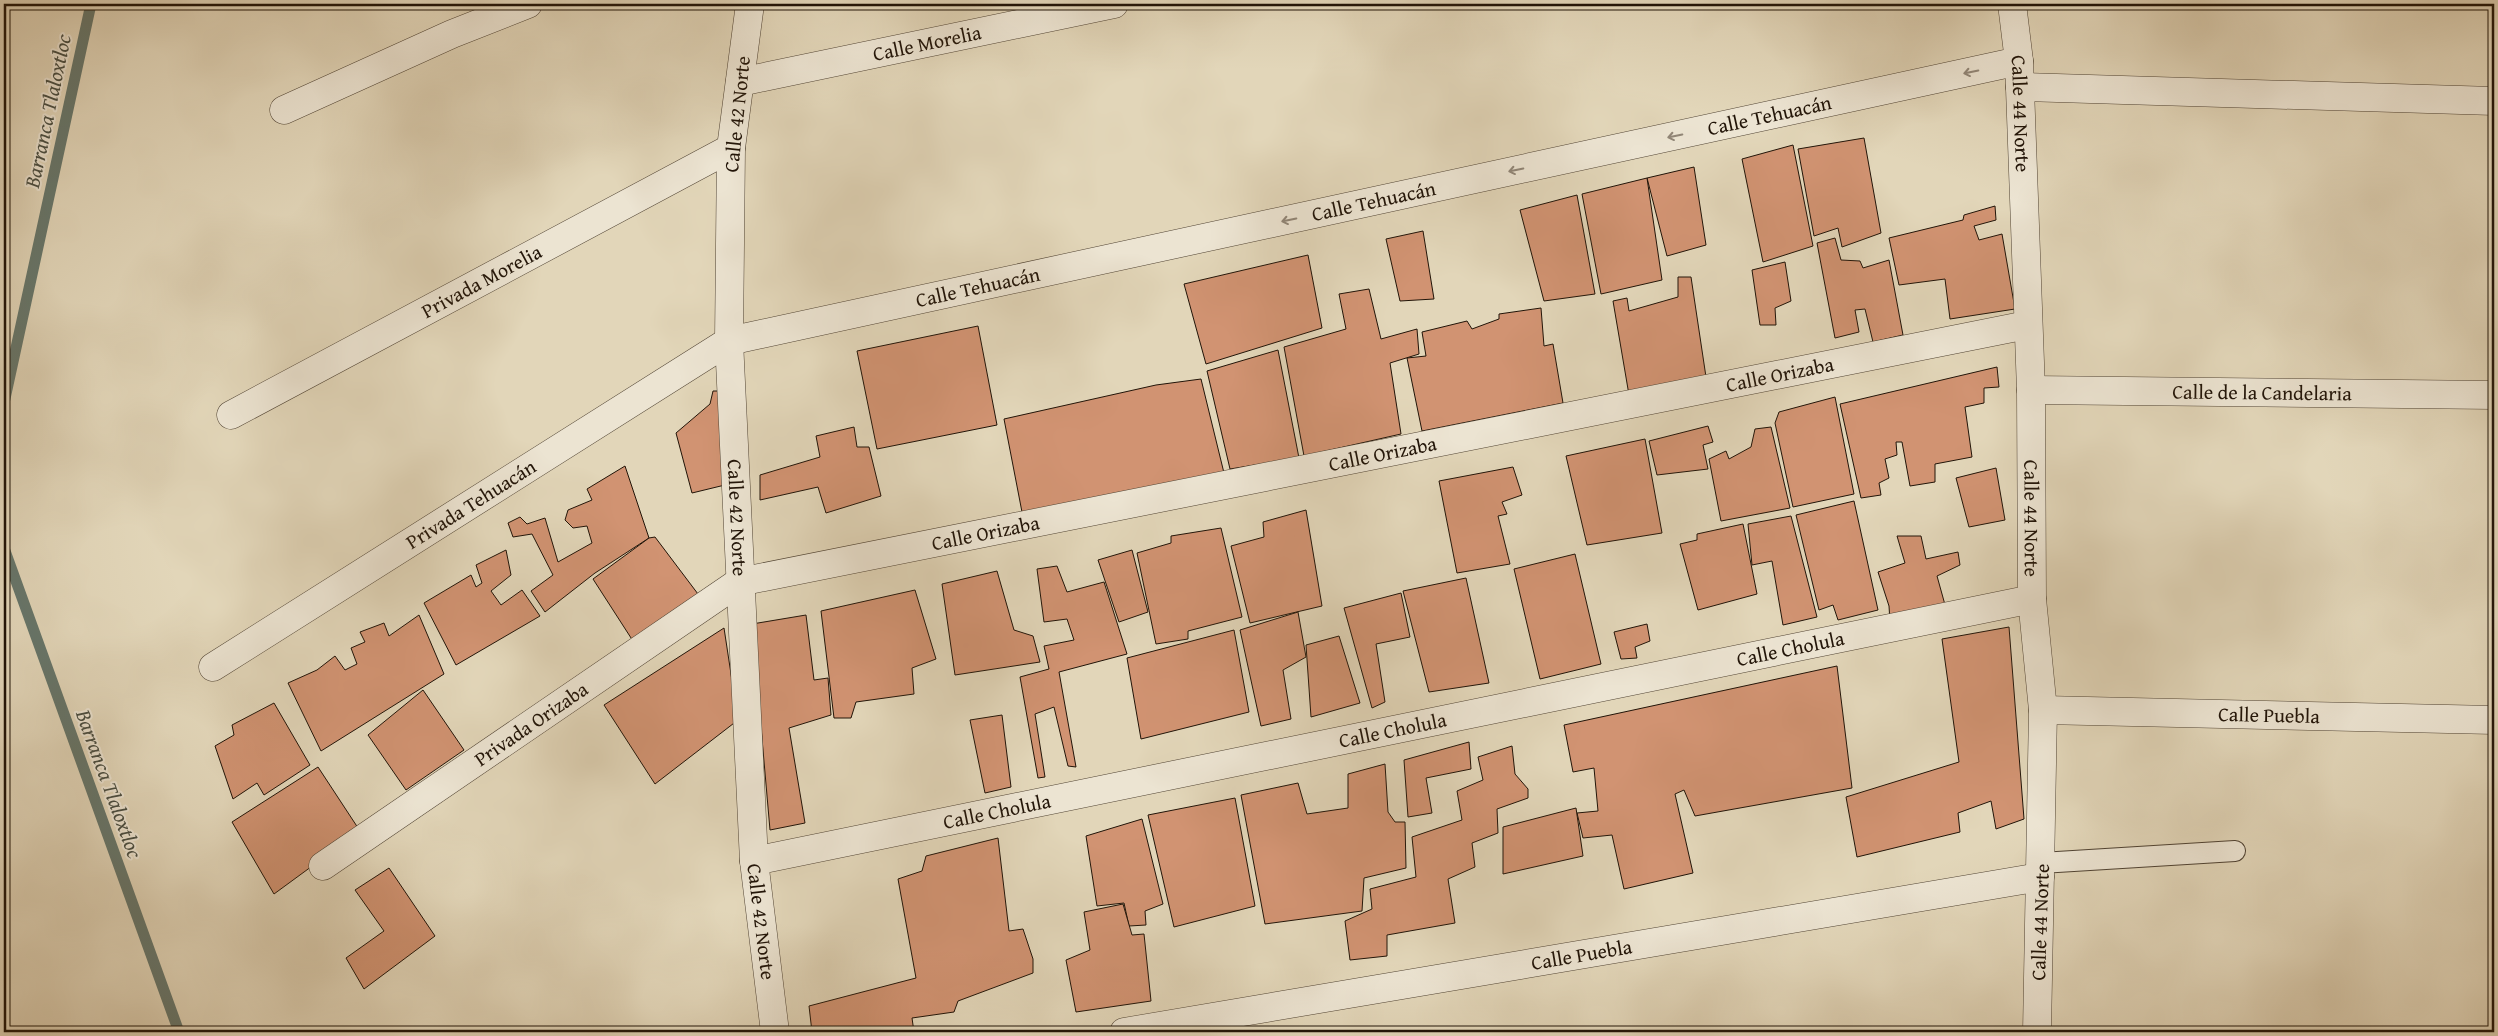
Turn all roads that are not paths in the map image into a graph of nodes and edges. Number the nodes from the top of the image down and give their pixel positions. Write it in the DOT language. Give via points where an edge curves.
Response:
graph roads {
  1 [pos="528,4"];
  2 [pos="750,4"];
  3 [pos="1114,4"];
  4 [pos="2012,4"];
  5 [pos="2019,74"];
  6 [pos="740,82"];
  7 [pos="2494,101"];
  8 [pos="284,110"];
  9 [pos="731,148"];
  10 [pos="2027,325"];
  11 [pos="729,341"];
  12 [pos="2031,390"];
  13 [pos="2494,395"];
  14 [pos="231,415"];
  15 [pos="739,582"];
  16 [pos="2032,599"];
  17 [pos="213,667"];
  18 [pos="2043,710"];
  19 [pos="2494,720"];
  20 [pos="2235,851"];
  21 [pos="754,861"];
  22 [pos="323,866"];
  23 [pos="2041,870"];
  24 [pos="775,1032"];
  25 [pos="1124,1032"];
  26 [pos="2037,1032"];
  1 -- 8 [label="street" via="452,34"];
  2 -- 6 [label="street, Calle 42 Norte"];
  3 -- 6 [label="street, Calle Morelia"];
  4 -- 5 [label="street, Calle 44 Norte"];
  5 -- 7 [label="street, Calle Tehuacán"];
  5 -- 10 [label="street, Calle 44 Norte"];
  5 -- 11 [label="street, Calle Tehuacán, one-way"];
  6 -- 9 [label="street, Calle 42 Norte"];
  9 -- 11 [label="street, Calle 42 Norte"];
  9 -- 14 [label="street, Privada Morelia"];
  10 -- 12 [label="street, Calle 44 Norte"];
  10 -- 15 [label="street, Calle Orizaba"];
  11 -- 15 [label="street, Calle 42 Norte"];
  11 -- 17 [label="street, Privada Tehuacán"];
  12 -- 13 [label="street, Calle de la Candelaria"];
  12 -- 16 [label="street, Calle 44 Norte"];
  15 -- 21 [label="street, Calle 42 Norte"];
  15 -- 22 [label="street, Privada Orizaba"];
  16 -- 18 [label="street, Calle 44 Norte"];
  16 -- 21 [label="street, Calle Cholula"];
  18 -- 19 [label="street, Calle Puebla"];
  18 -- 23 [label="street, Calle 44 Norte"];
  20 -- 23 [label="lane"];
  21 -- 24 [label="street, Calle 42 Norte"];
  23 -- 25 [label="street, Calle Puebla"];
  23 -- 26 [label="street, Calle 44 Norte"];
}
